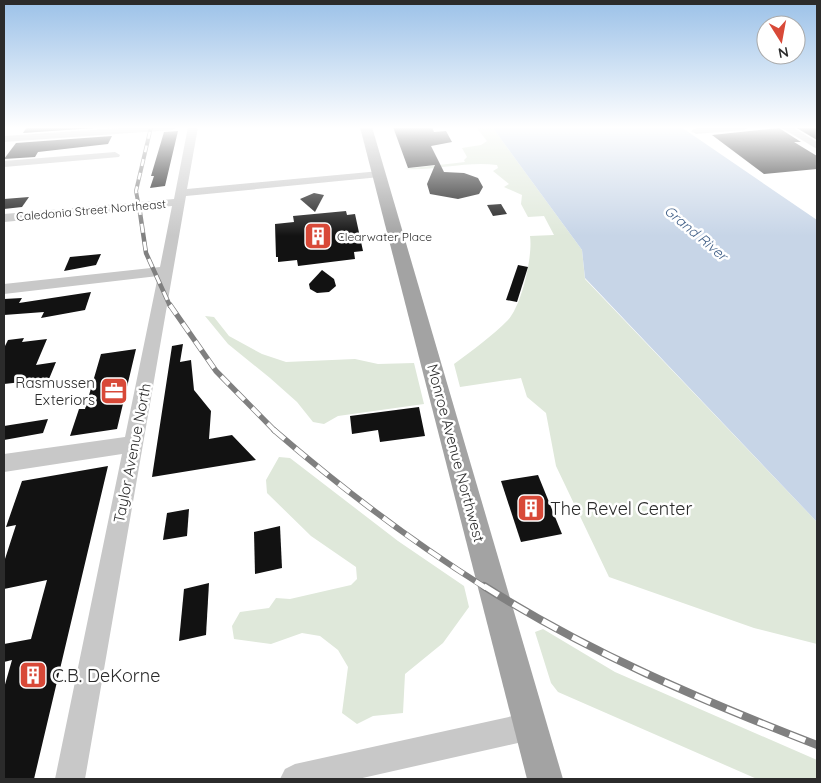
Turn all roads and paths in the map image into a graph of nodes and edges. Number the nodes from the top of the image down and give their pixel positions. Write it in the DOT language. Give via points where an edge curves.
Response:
graph roads {
  1 [pos="186,164"];
  2 [pos="377,164"];
  3 [pos="380,174"];
  4 [pos="179,197"];
  5 [pos="4,218"];
  6 [pos="166,271"];
  7 [pos="4,289"];
  8 [pos="134,444"];
  9 [pos="4,464"];
  10 [pos="531,726"];
  11 [pos="70,779"];
  12 [pos="295,779"];
  13 [pos="545,779"];
  1 -- 4 [label="street, Taylor Avenue North"];
  2 -- 3 [label="main road, Monroe Avenue Northwest"];
  3 -- 4 [label="street, Caledonia Street Northeast"];
  3 -- 10 [label="main road, Monroe Avenue Northwest"];
  4 -- 5 [label="street, Caledonia Street Northeast"];
  4 -- 6 [label="street, Taylor Avenue North"];
  6 -- 7 [label="street"];
  6 -- 8 [label="street, Taylor Avenue North"];
  8 -- 9 [label="street"];
  8 -- 11 [label="street, Taylor Avenue North"];
  10 -- 12 [label="street"];
  10 -- 13 [label="main road, Monroe Avenue Northwest"];
}
